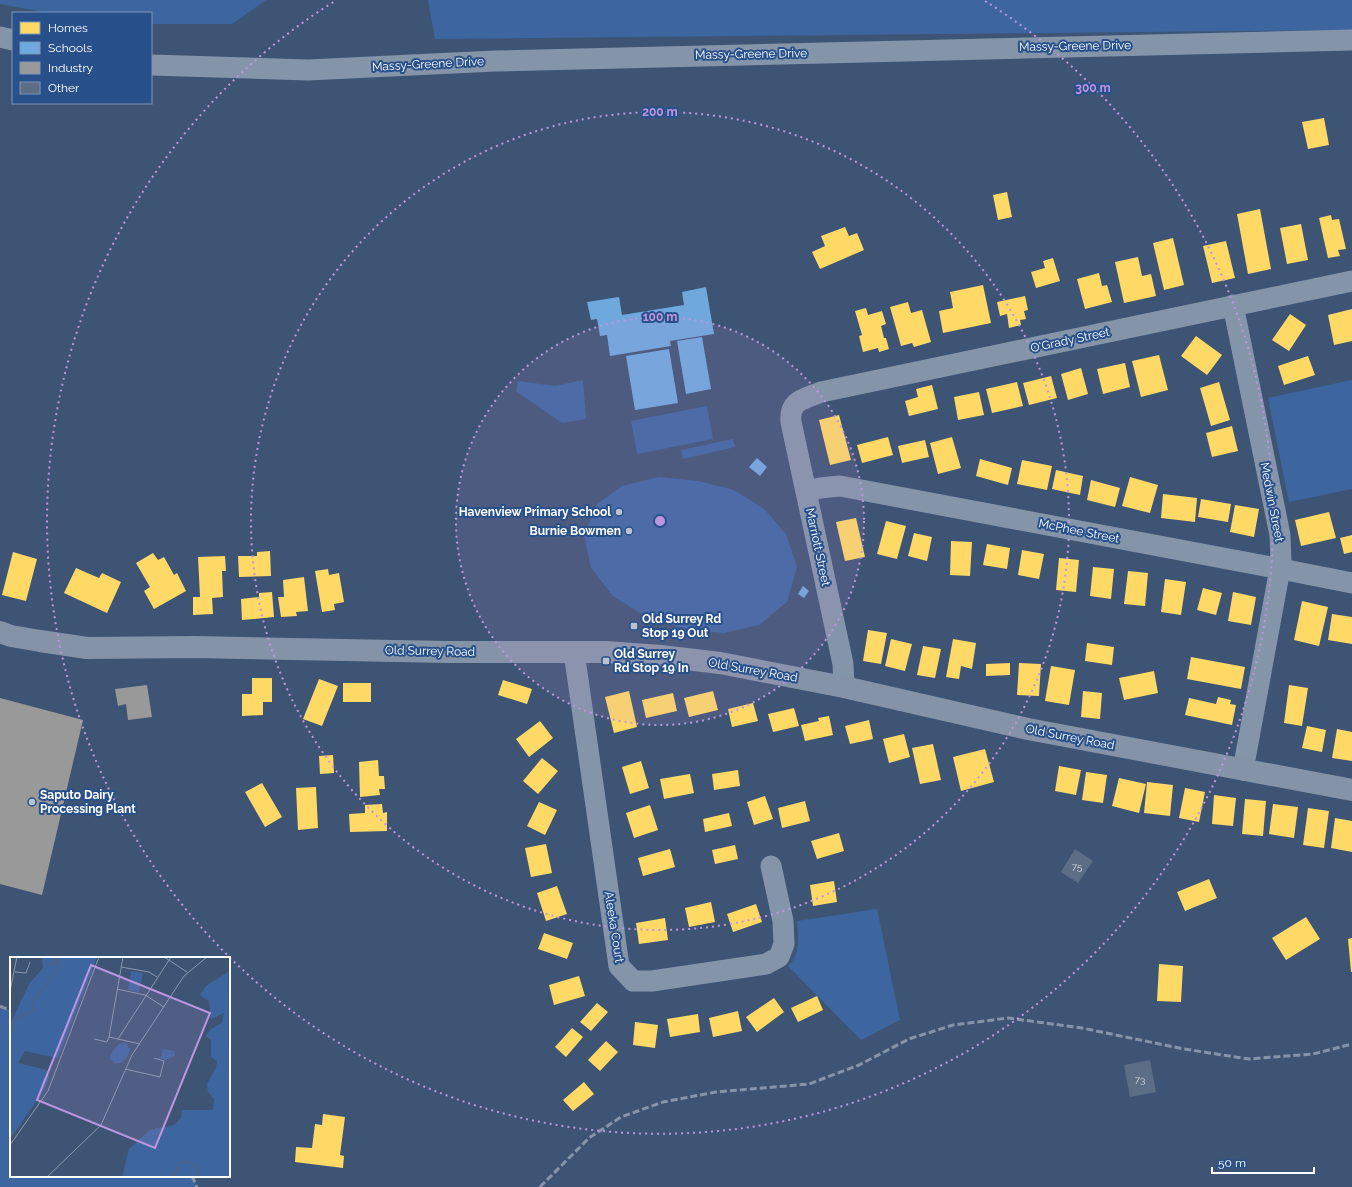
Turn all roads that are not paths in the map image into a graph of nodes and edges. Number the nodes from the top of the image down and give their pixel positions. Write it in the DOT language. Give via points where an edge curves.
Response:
graph roads {
  1 [pos="0,37"];
  2 [pos="12,40"];
  3 [pos="1352,40"];
  4 [pos="152,65"];
  5 [pos="1352,281"];
  6 [pos="1233,305"];
  7 [pos="792,407"];
  8 [pos="806,492"];
  9 [pos="1281,568"];
  10 [pos="1352,583"];
  11 [pos="0,632"];
  12 [pos="574,652"];
  13 [pos="844,687"];
  14 [pos="1243,770"];
  15 [pos="1352,790"];
  16 [pos="771,866"];
  1 -- 2 [label="street"];
  3 -- 4 [label="street, Massy-Greene Drive" via="495,61 308,70"];
  5 -- 6 [label="street, O'Grady Street"];
  6 -- 7 [label="street, O'Grady Street" via="821,392 801,400"];
  6 -- 9 [label="street, Medwin Street" via="1280,535"];
  7 -- 8 [label="street, Marriott Street" via="791,422"];
  8 -- 9 [label="street, McPhee Street" via="840,486"];
  8 -- 13 [label="street, Marriott Street" via="843,664"];
  9 -- 10 [label="street, McPhee Street"];
  9 -- 14 [label="street, Medwin Street"];
  11 -- 12 [label="main road, Old Surrey Road" via="87,648"];
  12 -- 13 [label="main road, Old Surrey Road" via="661,656 720,663"];
  12 -- 16 [label="street, Aleeka Court" via="619,966 633,981 652,981 766,964 779,957 784,944 783,921"];
  13 -- 14 [label="main road, Old Surrey Road" via="1028,729"];
  14 -- 15 [label="main road, Old Surrey Road"];
}
